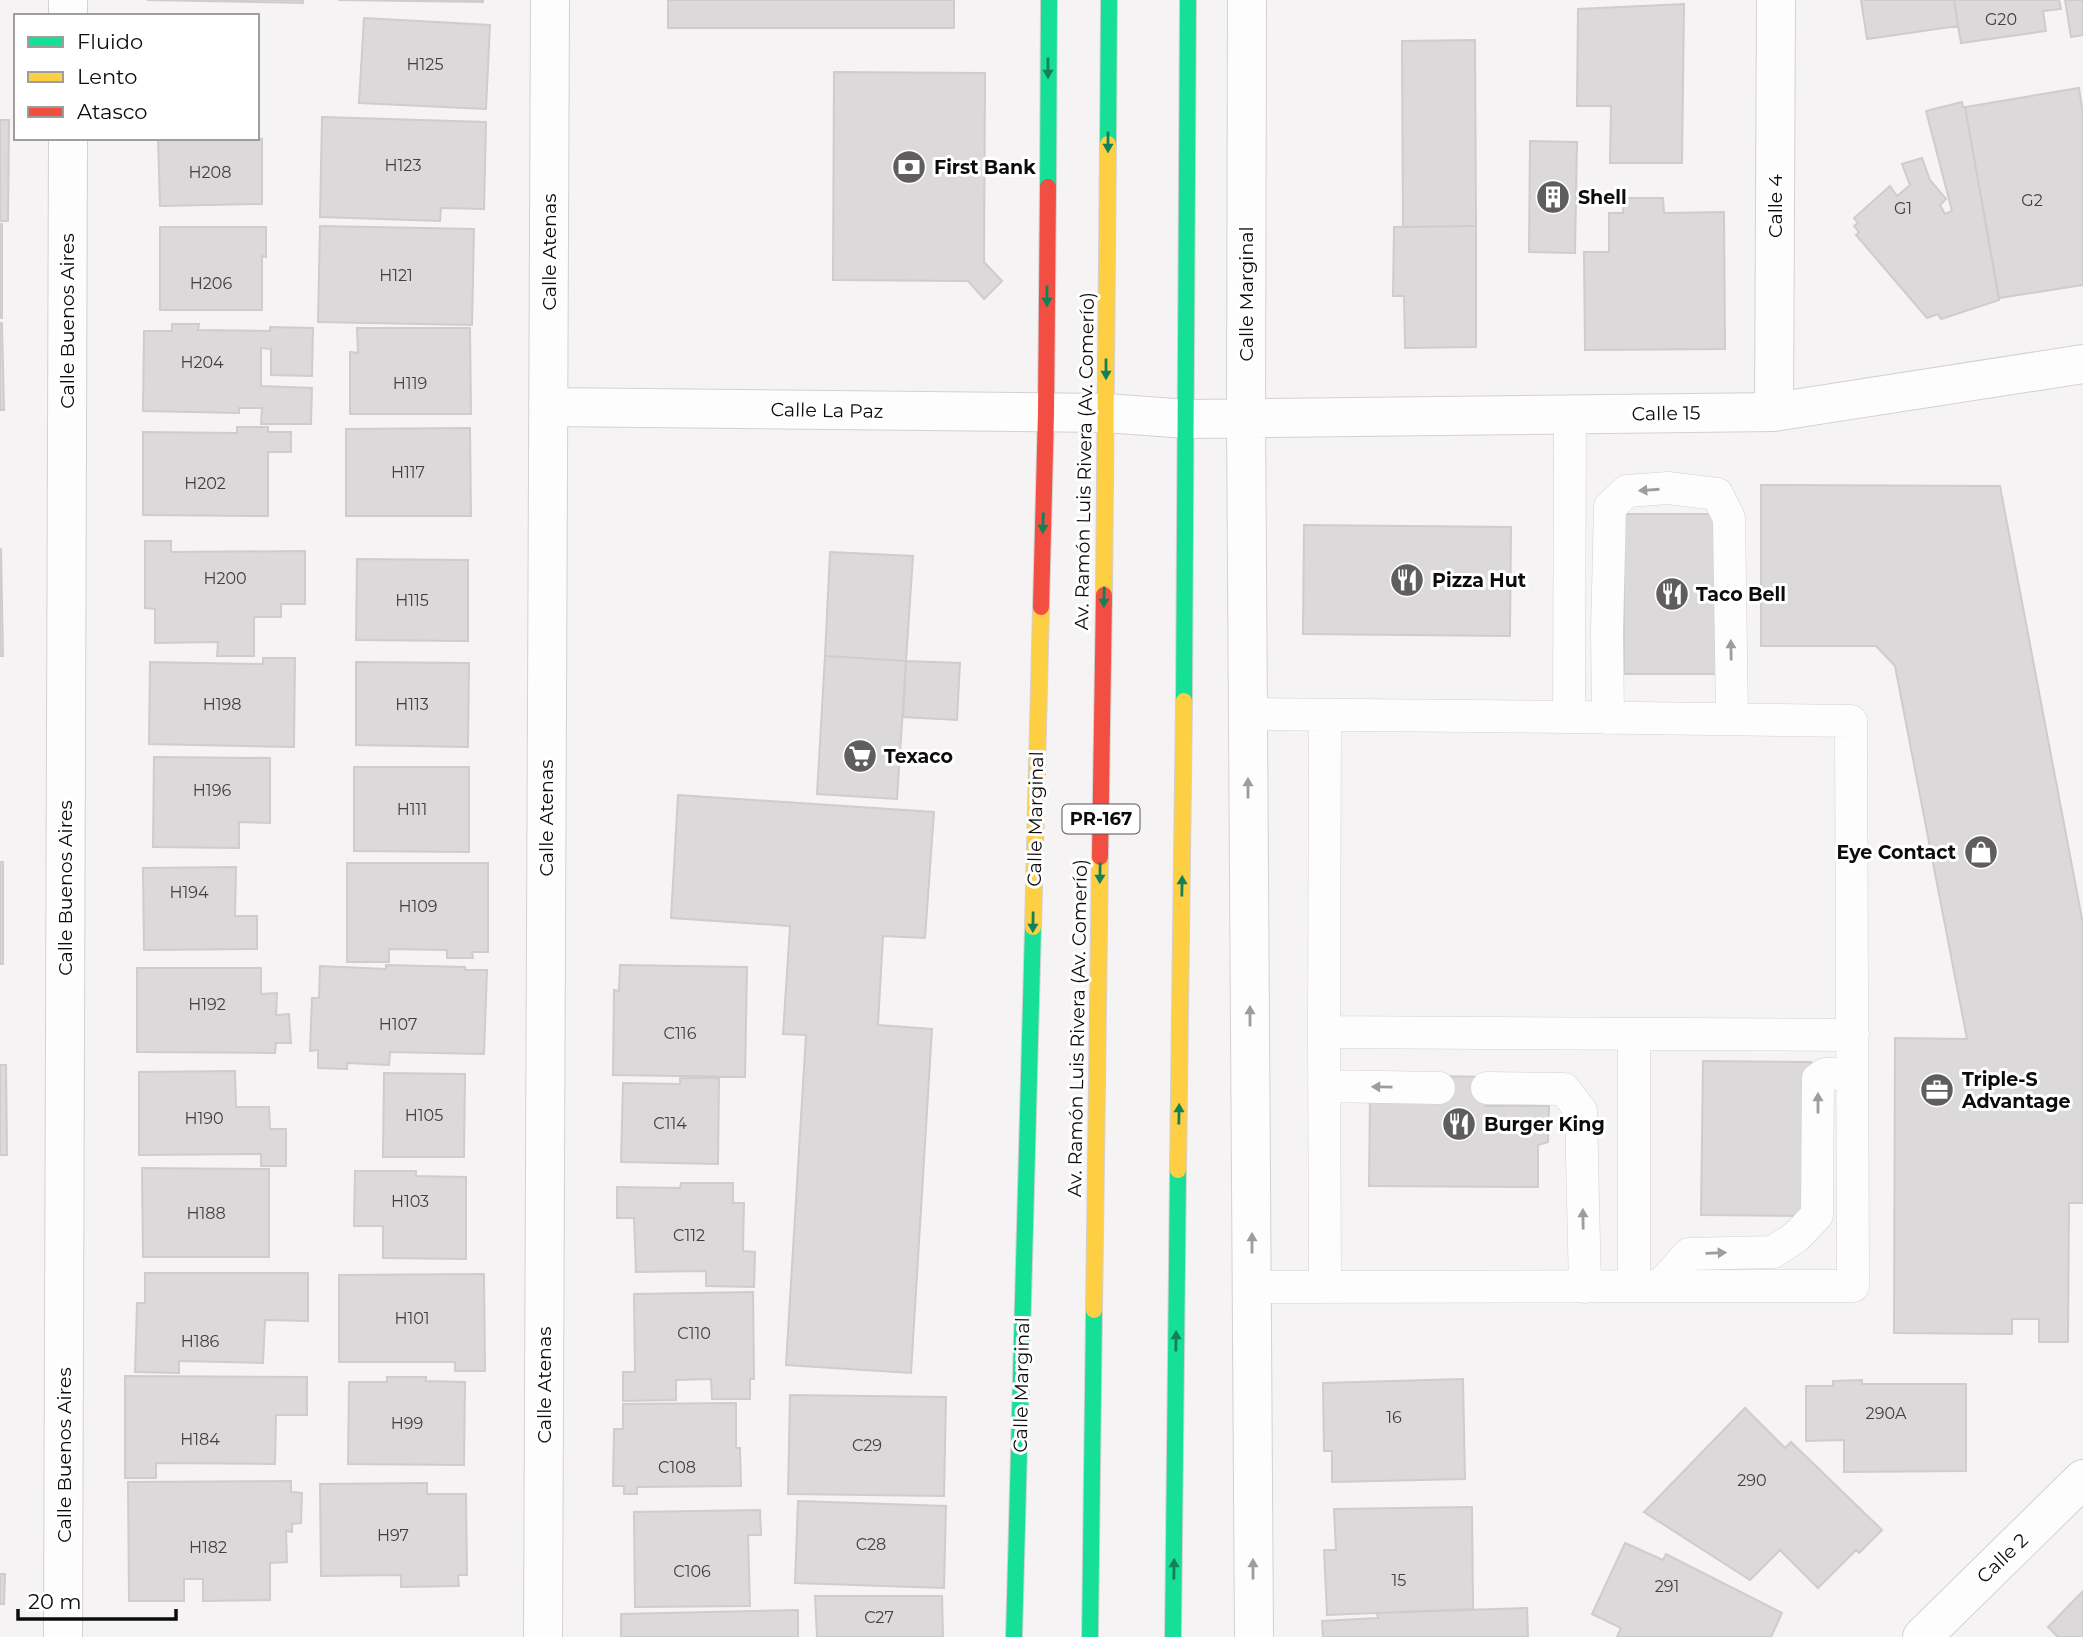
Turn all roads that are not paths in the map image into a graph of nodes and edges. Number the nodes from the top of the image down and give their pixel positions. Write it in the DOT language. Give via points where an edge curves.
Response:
graph roads {
  1 [pos="550,0"];
  2 [pos="1049,0"];
  3 [pos="1109,0"];
  4 [pos="1188,0"];
  5 [pos="1247,0"];
  6 [pos="1776,0"];
  7 [pos="68,140"];
  8 [pos="2083,364"];
  9 [pos="548,407"];
  10 [pos="1046,412"];
  11 [pos="1773,412"];
  12 [pos="1106,413"];
  13 [pos="1570,414"];
  14 [pos="1246,417"];
  15 [pos="1187,419"];
  16 [pos="1248,714"];
  17 [pos="1325,715"];
  18 [pos="1569,717"];
  19 [pos="1608,718"];
  20 [pos="1732,718"];
  21 [pos="1324,1032"];
  22 [pos="1634,1035"];
  23 [pos="1853,1035"];
  24 [pos="1851,1073"];
  25 [pos="1324,1086"];
  26 [pos="1439,1088"];
  27 [pos="1487,1088"];
  28 [pos="1648,1286"];
  29 [pos="1252,1287"];
  30 [pos="1325,1287"];
  31 [pos="1585,1287"];
  32 [pos="2083,1479"];
  33 [pos="63,1637"];
  34 [pos="543,1637"];
  35 [pos="1014,1637"];
  36 [pos="1090,1637"];
  37 [pos="1173,1637"];
  38 [pos="1254,1637"];
  39 [pos="1922,1637"];
  1 -- 9 [label="street, Calle Atenas"];
  2 -- 10 [label="main road, Calle Marginal, one-way"];
  3 -- 12 [label="main road, Av. Ramón Luis Rivera (Av. Comerío) / PR-167, one-way"];
  4 -- 15 [label="main road"];
  5 -- 14 [label="street, Calle Marginal"];
  6 -- 11 [label="street, Calle 4"];
  7 -- 33 [label="street, Calle Buenos Aires"];
  8 -- 11 [label="street, Calle 15"];
  9 -- 10 [label="street, Calle La Paz"];
  9 -- 34 [label="street, Calle Atenas"];
  10 -- 12 [label="street, Calle La Paz"];
  10 -- 35 [label="main road, Calle Marginal, one-way"];
  11 -- 13 [label="street, Calle 15"];
  12 -- 15 [label="street, Calle La Paz"];
  12 -- 36 [label="main road, Av. Ramón Luis Rivera (Av. Comerío) / PR-167, one-way"];
  13 -- 14 [label="street, Calle 15"];
  13 -- 18 [label="lane"];
  14 -- 15 [label="street, Calle 15"];
  14 -- 16 [label="street, Calle Marginal"];
  37 -- 15 [label="main road, one-way"];
  16 -- 17 [label="lane"];
  29 -- 16 [label="street, Calle Marginal, one-way"];
  17 -- 18 [label="lane"];
  17 -- 21 [label="lane"];
  18 -- 19 [label="lane"];
  19 -- 20 [label="lane"];
  20 -- 19 [label="lane, one-way" via="1729,518 1717,494 1668,488 1627,491 1610,507"];
  20 -- 23 [label="lane" via="1851,721"];
  21 -- 22 [label="lane"];
  21 -- 25 [label="lane"];
  22 -- 23 [label="lane"];
  22 -- 28 [label="lane"];
  23 -- 24 [label="lane"];
  28 -- 24 [label="lane, one-way" via="1689,1254 1773,1252 1817,1215 1818,1079 1825,1074"];
  24 -- 28 [label="lane" via="1853,1286"];
  26 -- 25 [label="lane, one-way"];
  25 -- 30 [label="lane"];
  31 -- 27 [label="lane, one-way" via="1581,1111 1564,1090"];
  28 -- 31 [label="lane"];
  29 -- 30 [label="lane"];
  38 -- 29 [label="street, Calle Marginal, one-way"];
  30 -- 31 [label="lane"];
  32 -- 39 [label="street, Calle 2"];
}
